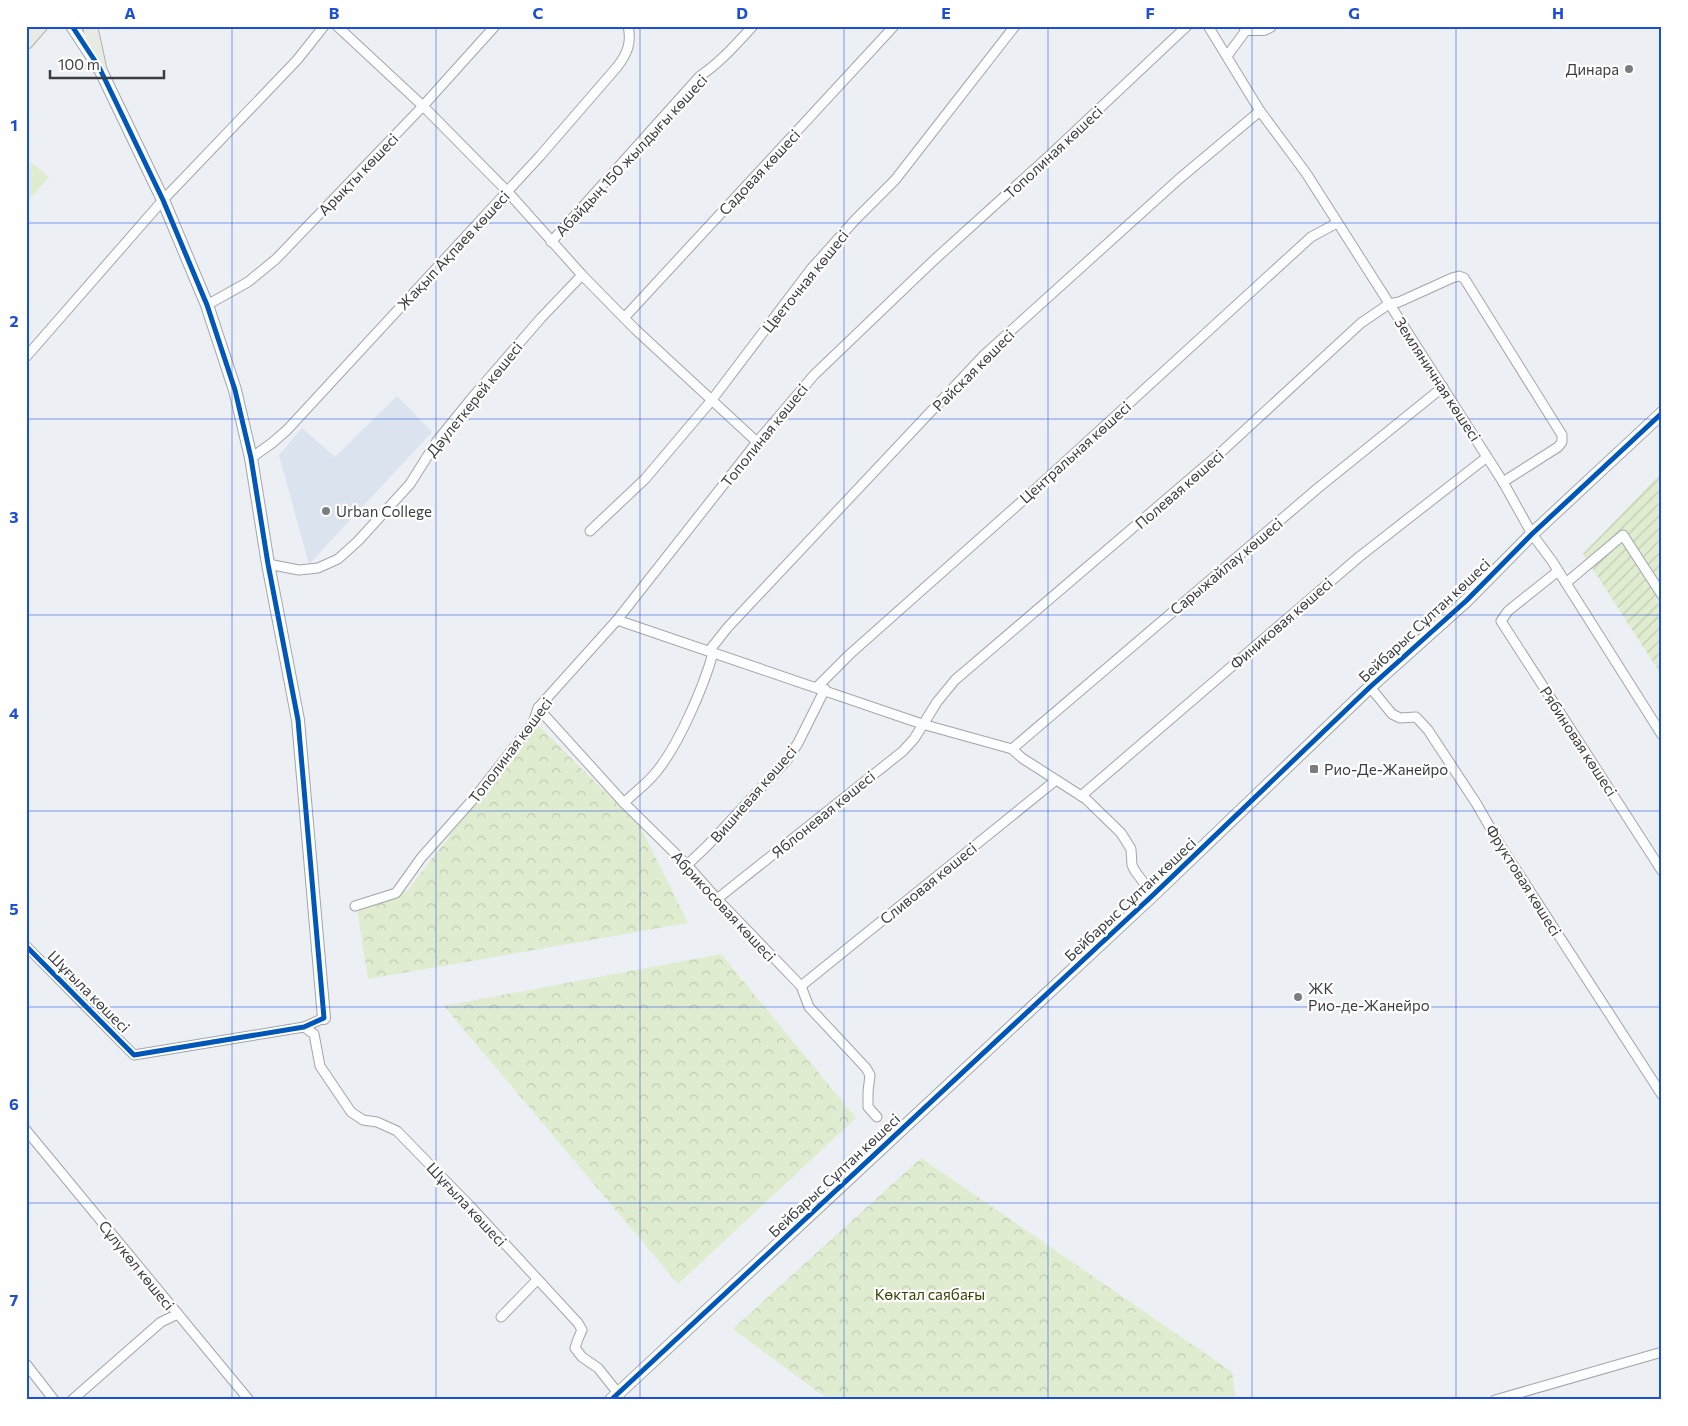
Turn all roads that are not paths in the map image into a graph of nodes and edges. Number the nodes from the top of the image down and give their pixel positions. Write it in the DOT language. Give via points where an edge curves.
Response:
graph roads {
  1 [pos="40,26"];
  2 [pos="72,26"];
  3 [pos="90,26"];
  4 [pos="324,26"];
  5 [pos="337,26"];
  6 [pos="495,26"];
  7 [pos="628,26"];
  8 [pos="753,26"];
  9 [pos="894,26"];
  10 [pos="1015,26"];
  11 [pos="1187,26"];
  12 [pos="1208,26"];
  13 [pos="1270,26"];
  14 [pos="1246,27"];
  15 [pos="26,42"];
  16 [pos="1227,56"];
  17 [pos="99,67"];
  18 [pos="423,106"];
  19 [pos="1260,111"];
  20 [pos="507,191"];
  21 [pos="163,200"];
  22 [pos="1337,223"];
  23 [pos="551,242"];
  24 [pos="582,275"];
  25 [pos="1390,304"];
  26 [pos="207,305"];
  27 [pos="624,318"];
  28 [pos="26,357"];
  29 [pos="1443,387"];
  30 [pos="711,401"];
  31 [pos="1662,413"];
  32 [pos="757,442"];
  33 [pos="1487,457"];
  34 [pos="251,458"];
  35 [pos="1503,482"];
  36 [pos="590,531"];
  37 [pos="1532,534"];
  38 [pos="268,564"];
  39 [pos="1558,571"];
  40 [pos="1566,583"];
  41 [pos="1662,595"];
  42 [pos="617,620"];
  43 [pos="711,652"];
  44 [pos="821,688"];
  45 [pos="1370,688"];
  46 [pos="538,708"];
  47 [pos="922,724"];
  48 [pos="1662,735"];
  49 [pos="1012,749"];
  50 [pos="1056,780"];
  51 [pos="1081,796"];
  52 [pos="624,803"];
  53 [pos="686,865"];
  54 [pos="1662,871"];
  55 [pos="1153,895"];
  56 [pos="717,899"];
  57 [pos="354,906"];
  58 [pos="26,946"];
  59 [pos="801,986"];
  60 [pos="324,1018"];
  61 [pos="304,1027"];
  62 [pos="1662,1095"];
  63 [pos="877,1117"];
  64 [pos="26,1130"];
  65 [pos="537,1280"];
  66 [pos="178,1314"];
  67 [pos="501,1317"];
  68 [pos="1662,1352"];
  69 [pos="26,1364"];
  70 [pos="615,1396"];
  71 [pos="54,1400"];
  72 [pos="72,1400"];
  73 [pos="249,1400"];
  74 [pos="1495,1400"];
  1 -- 15 [label="main road"];
  2 -- 17 [label="street"];
  3 -- 17 [label="main road"];
  4 -- 21 [label="street" via="297,60"];
  5 -- 18 [label="street"];
  6 -- 18 [label="street, Арықты көшесі"];
  7 -- 20 [label="street, Жақып Ақпаев көшесі" via="630,45 622,62"];
  8 -- 23 [label="street, Абайдың 150 жылдығы көшесі" via="713,68 700,76"];
  9 -- 27 [label="street, Садовая көшесі"];
  10 -- 30 [label="street, Цветочная көшесі" via="895,180 811,269"];
  11 -- 32 [label="street, Тополиная көшесі" via="814,375"];
  12 -- 16 [label="street, Земляничная көшесі"];
  13 -- 14 [label="street" via="1264,29"];
  14 -- 16 [label="street"];
  16 -- 19 [label="street, Земляничная көшесі"];
  17 -- 21 [label="street"];
  18 -- 20 [label="street"];
  18 -- 26 [label="street, Арықты көшесі" via="276,259 248,282"];
  19 -- 22 [label="street, Земляничная көшесі" via="1306,173"];
  19 -- 43 [label="street, Райская көшесі" via="1179,179 984,355 728,626"];
  20 -- 23 [label="street"];
  20 -- 34 [label="street, Жақып Ақпаев көшесі" via="287,430"];
  21 -- 26 [label="street"];
  21 -- 28 [label="street"];
  22 -- 25 [label="street, Земляничная көшесі"];
  22 -- 44 [label="street, Центральная көшесі" via="1311,237 850,654"];
  23 -- 24 [label="street"];
  24 -- 27 [label="street"];
  24 -- 38 [label="street, Дәулеткерей көшесі" via="471,399 437,441 410,484 358,541 338,559 318,568 298,570"];
  25 -- 29 [label="street, Земляничная көшесі"];
  25 -- 35 [label="street, Полевая көшесі" via="1452,278 1464,278 1562,435 1558,447"];
  25 -- 47 [label="street, Полевая көшесі" via="1361,323 1218,455 955,680"];
  26 -- 34 [label="street" via="235,390"];
  27 -- 30 [label="street"];
  29 -- 33 [label="street, Земляничная көшесі"];
  29 -- 49 [label="street, Сарыжайлау көшесі" via="1318,488"];
  30 -- 32 [label="street"];
  30 -- 36 [label="street, Цветочная көшесі" via="645,479"];
  31 -- 37 [label="street, Бейбарыс Сұлтан көшесі"];
  32 -- 42 [label="street, Тополиная көшесі"];
  33 -- 35 [label="street, Земляничная көшесі"];
  33 -- 51 [label="street, Финиковая көшесі" via="1358,557"];
  34 -- 38 [label="street"];
  35 -- 37 [label="street, Земляничная көшесі"];
  37 -- 39 [label="street, Земляничная көшесі"];
  37 -- 45 [label="street, Бейбарыс Сұлтан көшесі"];
  38 -- 60 [label="street" via="298,720"];
  39 -- 40 [label="street, Земляничная көшесі"];
  39 -- 54 [label="street, Рябиновая көшесі" via="1508,611 1501,621"];
  40 -- 41 [label="street" via="1622,535"];
  40 -- 48 [label="street, Земляничная көшесі"];
  42 -- 43 [label="street"];
  42 -- 46 [label="street, Тополиная көшесі"];
  43 -- 44 [label="street"];
  43 -- 52 [label="street, Райская көшесі" via="709,669 666,759"];
  44 -- 47 [label="street"];
  44 -- 53 [label="street, Вишневая көшесі" via="798,742 786,760"];
  45 -- 55 [label="street, Бейбарыс Сұлтан көшесі"];
  45 -- 62 [label="street, Фруктовая көшесі" via="1392,714 1400,718 1416,717 1428,730"];
  46 -- 52 [label="street, Абрикосовая көшесі"];
  46 -- 57 [label="street, Тополиная көшесі" via="533,723 396,893"];
  47 -- 49 [label="street"];
  47 -- 56 [label="street, Яблоневая көшесі" via="903,751"];
  49 -- 50 [label="street"];
  50 -- 51 [label="street"];
  50 -- 59 [label="street, Сливовая көшесі"];
  51 -- 55 [label="street" via="1121,833 1131,849 1132,865"];
  52 -- 53 [label="street, Абрикосовая көшесі"];
  53 -- 56 [label="street, Абрикосовая көшесі"];
  55 -- 70 [label="street, Бейбарыс Сұлтан көшесі"];
  56 -- 59 [label="street, Абрикосовая көшесі"];
  58 -- 61 [label="street, Шұғыла көшесі" via="134,1055"];
  59 -- 63 [label="street, Абрикосовая көшесі" via="809,1007 866,1068 870,1075 868,1108"];
  60 -- 61 [label="street"];
  61 -- 65 [label="street, Шұғыла көшесі" via="314,1034 320,1066 351,1112 363,1120 397,1131"];
  64 -- 66 [label="street, Сұлукөл көшесі"];
  65 -- 67 [label="street"];
  65 -- 70 [label="street, Шұғыла көшесі" via="578,1323 582,1330 575,1348 598,1368"];
  66 -- 72 [label="street" via="161,1322"];
  66 -- 73 [label="street, Сұлукөл көшесі"];
  68 -- 74 [label="street"];
  69 -- 71 [label="street"];
}
